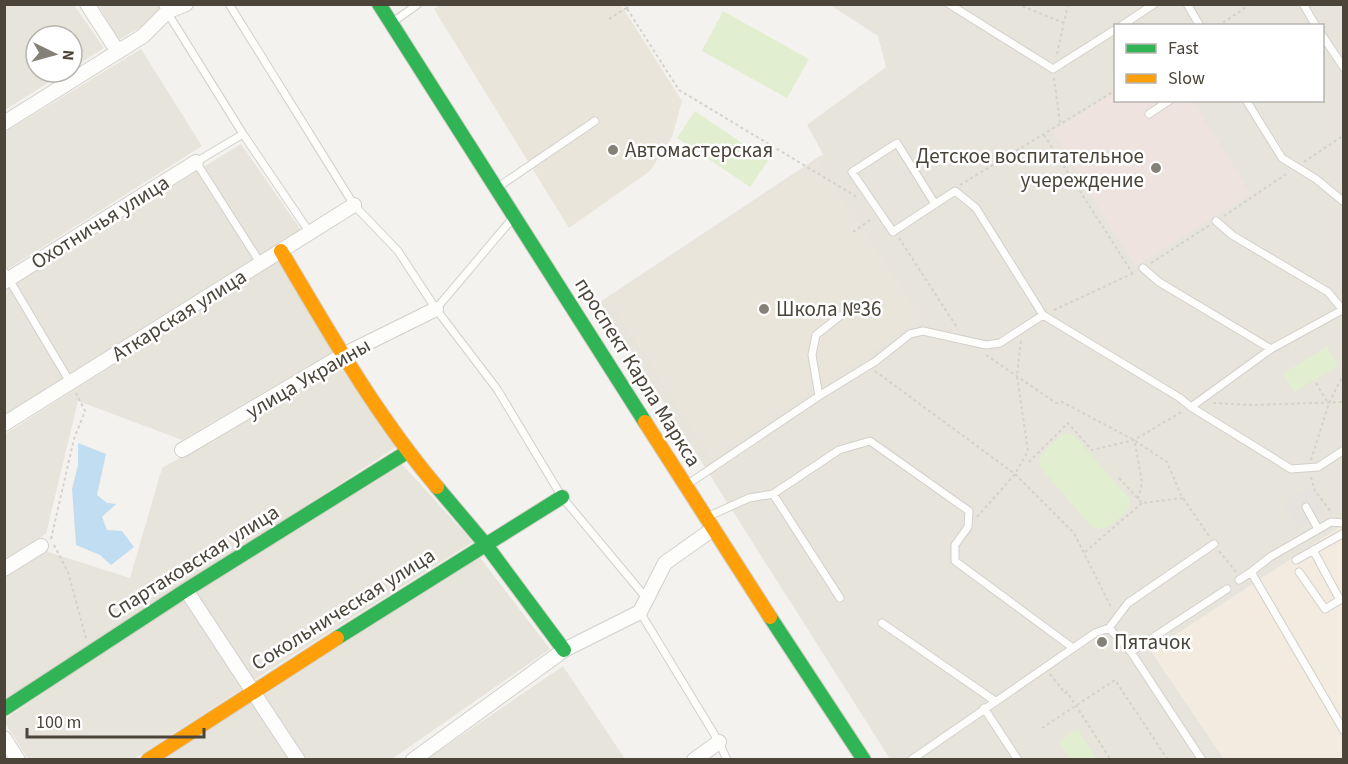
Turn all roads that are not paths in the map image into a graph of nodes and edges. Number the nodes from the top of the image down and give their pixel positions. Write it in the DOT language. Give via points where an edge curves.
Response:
graph roads {
  1 [pos="87,4"];
  2 [pos="186,4"];
  3 [pos="229,4"];
  4 [pos="379,4"];
  5 [pos="418,4"];
  6 [pos="949,4"];
  7 [pos="1154,4"];
  8 [pos="1187,4"];
  9 [pos="1303,4"];
  10 [pos="165,8"];
  11 [pos="391,23"];
  12 [pos="1124,24"];
  13 [pos="1199,24"];
  14 [pos="1315,24"];
  15 [pos="1114,30"];
  16 [pos="1324,37"];
  17 [pos="118,52"];
  18 [pos="1344,68"];
  19 [pos="1167,102"];
  20 [pos="1247,102"];
  21 [pos="1149,114"];
  22 [pos="596,121"];
  23 [pos="4,123"];
  24 [pos="243,134"];
  25 [pos="196,162"];
  26 [pos="496,189"];
  27 [pos="1344,202"];
  28 [pos="935,204"];
  29 [pos="354,205"];
  30 [pos="514,217"];
  31 [pos="1216,221"];
  32 [pos="310,232"];
  33 [pos="281,251"];
  34 [pos="261,264"];
  35 [pos="1143,268"];
  36 [pos="6,277"];
  37 [pos="436,309"];
  38 [pos="1343,309"];
  39 [pos="1043,315"];
  40 [pos="840,316"];
  41 [pos="1271,349"];
  42 [pos="343,355"];
  43 [pos="71,382"];
  44 [pos="819,396"];
  45 [pos="1190,407"];
  46 [pos="4,424"];
  47 [pos="182,450"];
  48 [pos="1344,450"];
  49 [pos="407,452"];
  50 [pos="685,486"];
  51 [pos="773,494"];
  52 [pos="562,497"];
  53 [pos="1306,507"];
  54 [pos="1341,522"];
  55 [pos="709,523"];
  56 [pos="1318,529"];
  57 [pos="1344,533"];
  58 [pos="1214,544"];
  59 [pos="486,545"];
  60 [pos="41,546"];
  61 [pos="1313,550"];
  62 [pos="1296,560"];
  63 [pos="4,569"];
  64 [pos="1251,572"];
  65 [pos="1299,572"];
  66 [pos="1239,580"];
  67 [pos="1227,589"];
  68 [pos="186,590"];
  69 [pos="840,598"];
  70 [pos="647,600"];
  71 [pos="640,612"];
  72 [pos="882,623"];
  73 [pos="1109,628"];
  74 [pos="1073,648"];
  75 [pos="564,650"];
  76 [pos="1131,652"];
  77 [pos="252,691"];
  78 [pos="995,701"];
  79 [pos="984,708"];
  80 [pos="4,709"];
  81 [pos="1344,731"];
  82 [pos="4,738"];
  83 [pos="719,742"];
  84 [pos="18,759"];
  85 [pos="148,759"];
  86 [pos="298,759"];
  87 [pos="413,759"];
  88 [pos="694,759"];
  89 [pos="727,759"];
  90 [pos="864,759"];
  91 [pos="911,759"];
  92 [pos="1018,759"];
  93 [pos="1202,759"];
  1 -- 17 [label="street"];
  2 -- 10 [label="street"];
  3 -- 29 [label="lane"];
  4 -- 11 [label="street, проспект Карла Маркса"];
  5 -- 11 [label="lane"];
  6 -- 15 [label="lane" via="1053,69"];
  7 -- 12 [label="lane"];
  8 -- 13 [label="lane"];
  9 -- 14 [label="lane"];
  10 -- 17 [label="street" via="143,36"];
  10 -- 24 [label="lane"];
  11 -- 26 [label="street, проспект Карла Маркса"];
  16 -- 18 [label="lane"];
  17 -- 23 [label="street"];
  19 -- 21 [label="lane"];
  20 -- 27 [label="lane" via="1282,158"];
  22 -- 26 [label="lane"];
  24 -- 25 [label="lane"];
  24 -- 32 [label="lane"];
  25 -- 34 [label="lane"];
  25 -- 36 [label="street, Охотничья улица"];
  26 -- 30 [label="street, проспект Карла Маркса"];
  28 -- 28 [label="lane" via="893,232 852,172 897,143"];
  28 -- 39 [label="lane" via="955,191 976,208"];
  29 -- 32 [label="street, Аткарская улица"];
  29 -- 37 [label="lane" via="398,251"];
  30 -- 37 [label="lane"];
  30 -- 50 [label="street, проспект Карла Маркса"];
  31 -- 38 [label="lane" via="1232,235 1328,292"];
  32 -- 33 [label="street, Аткарская улица"];
  33 -- 34 [label="street, Аткарская улица"];
  33 -- 42 [label="street"];
  34 -- 43 [label="street, Аткарская улица"];
  35 -- 41 [label="lane" via="1159,282"];
  36 -- 43 [label="lane"];
  37 -- 42 [label="street, улица Украины"];
  37 -- 52 [label="lane" via="496,389"];
  38 -- 41 [label="lane"];
  39 -- 44 [label="lane" via="1000,343 986,345 923,331 910,334"];
  39 -- 45 [label="lane"];
  40 -- 44 [label="lane" via="816,335 812,355"];
  41 -- 45 [label="lane"];
  42 -- 47 [label="street, улица Украины"];
  42 -- 49 [label="street"];
  43 -- 46 [label="street, Аткарская улица"];
  44 -- 50 [label="lane"];
  45 -- 48 [label="lane" via="1291,469 1318,467"];
  49 -- 59 [label="street"];
  49 -- 68 [label="street, Спартаковская улица"];
  50 -- 55 [label="street, проспект Карла Маркса"];
  51 -- 55 [label="lane" via="749,498"];
  51 -- 69 [label="lane"];
  51 -- 74 [label="lane" via="839,450 870,441 969,510 968,528 955,545 955,561"];
  52 -- 59 [label="street, Сокольническая улица"];
  52 -- 70 [label="lane"];
  53 -- 56 [label="lane"];
  54 -- 56 [label="lane"];
  55 -- 70 [label="street" via="665,563"];
  55 -- 90 [label="street, проспект Карла Маркса"];
  56 -- 64 [label="lane"];
  57 -- 61 [label="lane"];
  58 -- 73 [label="lane" via="1128,603"];
  59 -- 75 [label="street"];
  59 -- 77 [label="street, Сокольническая улица"];
  60 -- 63 [label="street"];
  61 -- 62 [label="lane"];
  61 -- 65 [label="lane" via="1340,600 1325,609"];
  64 -- 66 [label="lane"];
  64 -- 81 [label="lane"];
  67 -- 76 [label="lane"];
  68 -- 77 [label="street"];
  68 -- 80 [label="street, Спартаковская улица"];
  70 -- 71 [label="street"];
  71 -- 75 [label="street"];
  71 -- 83 [label="lane"];
  72 -- 78 [label="lane"];
  73 -- 74 [label="lane"];
  73 -- 76 [label="lane"];
  74 -- 78 [label="lane"];
  75 -- 87 [label="street"];
  76 -- 93 [label="lane"];
  77 -- 85 [label="street, Сокольническая улица"];
  77 -- 86 [label="street"];
  78 -- 79 [label="lane"];
  79 -- 91 [label="lane"];
  79 -- 92 [label="lane"];
  82 -- 84 [label="street"];
  83 -- 88 [label="street"];
  83 -- 89 [label="lane"];
}
